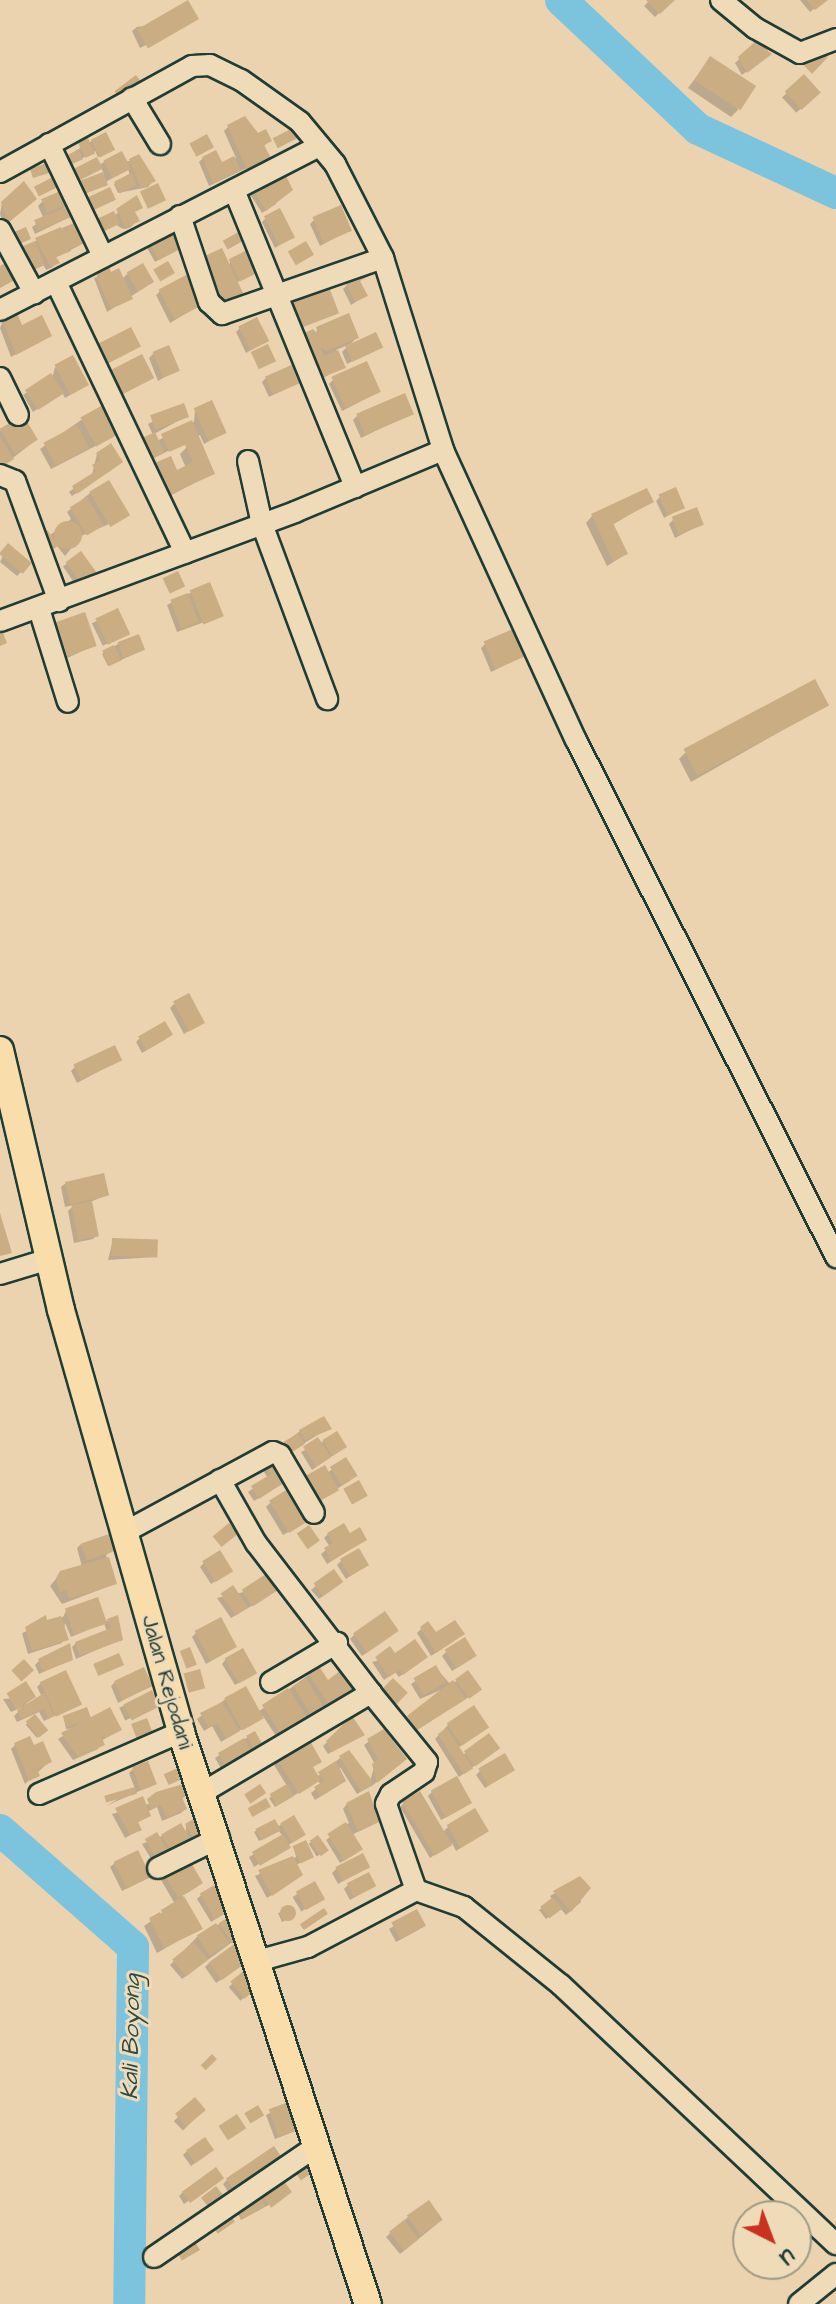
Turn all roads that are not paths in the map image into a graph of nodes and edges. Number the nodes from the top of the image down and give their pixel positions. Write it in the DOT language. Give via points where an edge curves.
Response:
graph roads {
  1 [pos="721,0"];
  2 [pos="836,39"];
  3 [pos="132,98"];
  4 [pos="49,144"];
  5 [pos="160,144"];
  6 [pos="319,146"];
  7 [pos="0,172"];
  8 [pos="234,190"];
  9 [pos="180,216"];
  10 [pos="0,230"];
  11 [pos="103,256"];
  12 [pos="383,258"];
  13 [pos="56,282"];
  14 [pos="34,293"];
  15 [pos="277,294"];
  16 [pos="0,310"];
  17 [pos="0,378"];
  18 [pos="18,415"];
  19 [pos="443,450"];
  20 [pos="248,461"];
  21 [pos="0,475"];
  22 [pos="355,487"];
  23 [pos="262,524"];
  24 [pos="185,553"];
  25 [pos="59,601"];
  26 [pos="39,609"];
  27 [pos="0,621"];
  28 [pos="327,699"];
  29 [pos="68,702"];
  30 [pos="0,1050"];
  31 [pos="836,1257"];
  32 [pos="51,1269"];
  33 [pos="0,1274"];
  34 [pos="220,1480"];
  35 [pos="314,1513"];
  36 [pos="125,1532"];
  37 [pos="337,1643"];
  38 [pos="271,1682"];
  39 [pos="371,1693"];
  40 [pos="181,1732"];
  41 [pos="39,1794"];
  42 [pos="200,1794"];
  43 [pos="219,1838"];
  44 [pos="158,1868"];
  45 [pos="416,1890"];
  46 [pos="257,1961"];
  47 [pos="314,2148"];
  48 [pos="836,2244"];
  49 [pos="154,2257"];
  50 [pos="836,2274"];
  51 [pos="368,2304"];
  52 [pos="799,2304"];
  1 -- 2 [label="street" via="755,28 800,53"];
  3 -- 4 [label="street"];
  3 -- 5 [label="street"];
  3 -- 6 [label="street" via="192,66 210,65 300,122"];
  4 -- 7 [label="street"];
  4 -- 11 [label="street"];
  6 -- 8 [label="street"];
  6 -- 12 [label="street" via="335,164"];
  8 -- 9 [label="street"];
  8 -- 15 [label="street"];
  9 -- 11 [label="street"];
  9 -- 15 [label="street" via="214,311 229,312"];
  10 -- 14 [label="street"];
  11 -- 13 [label="street"];
  12 -- 15 [label="street"];
  12 -- 19 [label="street"];
  13 -- 14 [label="street"];
  13 -- 24 [label="street"];
  14 -- 16 [label="street"];
  15 -- 22 [label="street"];
  17 -- 18 [label="street"];
  19 -- 22 [label="street"];
  19 -- 31 [label="street" via="576,740"];
  20 -- 23 [label="street"];
  21 -- 25 [label="street" via="15,481"];
  22 -- 23 [label="street"];
  23 -- 24 [label="street"];
  23 -- 28 [label="street"];
  24 -- 25 [label="street"];
  25 -- 26 [label="street"];
  26 -- 27 [label="street"];
  26 -- 29 [label="street"];
  30 -- 32 [label="main road, Jalan Rejodani"];
  32 -- 33 [label="street"];
  32 -- 36 [label="main road, Jalan Rejodani"];
  34 -- 35 [label="street" via="277,1453"];
  34 -- 36 [label="street"];
  34 -- 37 [label="street" via="256,1543"];
  36 -- 40 [label="main road, Jalan Rejodani"];
  37 -- 38 [label="street"];
  37 -- 39 [label="street"];
  39 -- 42 [label="street"];
  39 -- 45 [label="street" via="427,1762 424,1772 391,1794 386,1804"];
  40 -- 41 [label="street"];
  40 -- 42 [label="main road, Jalan Rejodani"];
  42 -- 43 [label="main road, Jalan Rejodani"];
  43 -- 44 [label="street"];
  43 -- 46 [label="main road, Jalan Rejodani"];
  45 -- 46 [label="street" via="308,1947"];
  45 -- 48 [label="street" via="464,1907 561,1985"];
  46 -- 47 [label="main road, Jalan Rejodani"];
  47 -- 49 [label="street"];
  47 -- 51 [label="main road, Jalan Rejodani"];
  50 -- 52 [label="street"];
}
